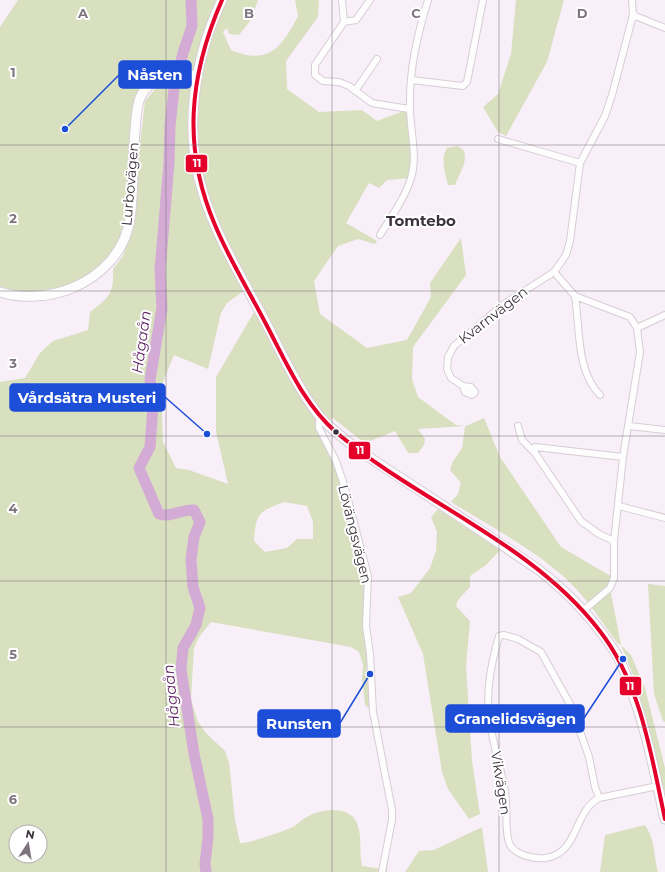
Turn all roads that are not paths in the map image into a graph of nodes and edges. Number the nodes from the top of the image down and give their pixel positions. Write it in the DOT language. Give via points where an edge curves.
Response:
graph roads {
  1 [pos="222,0"];
  2 [pos="342,0"];
  3 [pos="370,0"];
  4 [pos="428,0"];
  5 [pos="483,0"];
  6 [pos="632,0"];
  7 [pos="632,15"];
  8 [pos="344,22"];
  9 [pos="665,28"];
  10 [pos="377,59"];
  11 [pos="198,76"];
  12 [pos="411,80"];
  13 [pos="355,90"];
  14 [pos="410,110"];
  15 [pos="498,139"];
  16 [pos="580,163"];
  17 [pos="380,235"];
  18 [pos="554,272"];
  19 [pos="0,292"];
  20 [pos="575,296"];
  21 [pos="665,315"];
  22 [pos="638,328"];
  23 [pos="463,386"];
  24 [pos="600,395"];
  25 [pos="319,414"];
  26 [pos="518,426"];
  27 [pos="629,426"];
  28 [pos="665,430"];
  29 [pos="535,453"];
  30 [pos="623,456"];
  31 [pos="619,506"];
  32 [pos="665,518"];
  33 [pos="614,541"];
  34 [pos="584,610"];
  35 [pos="658,786"];
  36 [pos="599,798"];
  37 [pos="665,819"];
  38 [pos="382,872"];
  1 -- 11 [label="street" via="206,38"];
  2 -- 8 [label="street"];
  3 -- 8 [label="street" via="356,20"];
  4 -- 12 [label="street" via="417,36"];
  5 -- 12 [label="street" via="467,82 463,86"];
  6 -- 7 [label="street"];
  7 -- 9 [label="street"];
  7 -- 16 [label="street" via="605,116"];
  8 -- 13 [label="street" via="318,59 314,71 317,78 323,81 340,82"];
  10 -- 13 [label="street"];
  11 -- 19 [label="street, Lurbovägen" via="169,75 153,83 140,97 132,156 130,220 118,252 94,277 64,291 25,296"];
  11 -- 25 [label="street" via="193,121 197,168 203,194 224,245 284,358"];
  12 -- 14 [label="street"];
  13 -- 14 [label="street" via="376,104"];
  14 -- 17 [label="street" via="414,148 411,178"];
  15 -- 16 [label="street"];
  16 -- 18 [label="street" via="570,241 566,255"];
  18 -- 20 [label="street"];
  18 -- 23 [label="street, Kvarnvägen" via="504,304 454,346 448,357 447,369 451,378"];
  20 -- 22 [label="street" via="624,313"];
  20 -- 24 [label="street" via="583,362 593,388"];
  21 -- 22 [label="street"];
  22 -- 27 [label="street" via="639,363"];
  25 -- 34 [label="street" via="327,424 370,458 539,570"];
  25 -- 38 [label="street, Lövängsvägen" via="319,428 336,461 344,485 368,576 366,626 373,712 392,810"];
  26 -- 29 [label="street" via="522,440"];
  27 -- 28 [label="street"];
  27 -- 30 [label="street"];
  29 -- 30 [label="street" via="536,447"];
  29 -- 33 [label="street" via="581,521"];
  30 -- 31 [label="street"];
  31 -- 32 [label="street"];
  31 -- 33 [label="street"];
  33 -- 34 [label="street" via="614,578 610,588"];
  34 -- 35 [label="street" via="617,656 626,677 638,710"];
  35 -- 36 [label="street"];
  35 -- 37 [label="street"];
  36 -- 36 [label="street, Vikvägen" via="592,802 583,814 569,845 556,855 540,858 528,856 516,852 510,845 506,794 490,721 490,668 499,636 518,639 541,652 571,706 589,757"];
}
